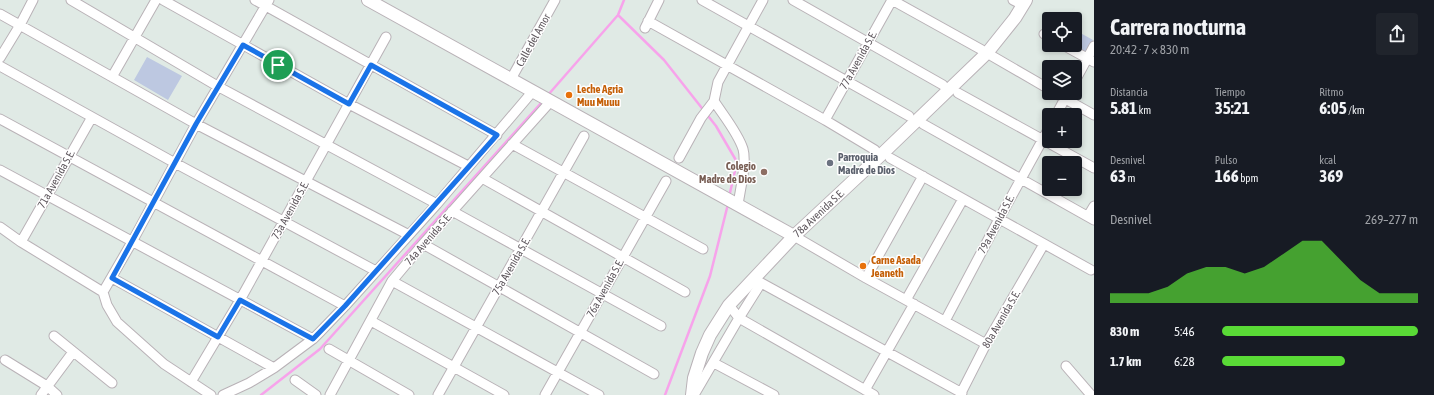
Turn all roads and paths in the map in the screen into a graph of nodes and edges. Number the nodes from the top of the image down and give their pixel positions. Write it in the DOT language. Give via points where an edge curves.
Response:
graph roads {
  1 [pos="33,0"];
  2 [pos="71,0"];
  3 [pos="156,0"];
  4 [pos="163,0"];
  5 [pos="254,0"];
  6 [pos="368,0"];
  7 [pos="555,0"];
  8 [pos="659,0"];
  9 [pos="702,0"];
  10 [pos="763,0"];
  11 [pos="793,0"];
  12 [pos="892,0"];
  13 [pos="1021,2"];
  14 [pos="267,3"];
  15 [pos="0,14"];
  16 [pos="20,25"];
  17 [pos="748,26"];
  18 [pos="134,37"];
  19 [pos="386,37"];
  20 [pos="868,42"];
  21 [pos="243,45"];
  22 [pos="1094,46"];
  23 [pos="982,50"];
  24 [pos="1075,52"];
  25 [pos="992,56"];
  26 [pos="0,58"];
  27 [pos="1091,61"];
  28 [pos="371,65"];
  29 [pos="726,65"];
  30 [pos="0,66"];
  31 [pos="1082,72"];
  32 [pos="112,76"];
  33 [pos="512,79"];
  34 [pos="846,81"];
  35 [pos="943,85"];
  36 [pos="1042,85"];
  37 [pos="219,87"];
  38 [pos="533,92"];
  39 [pos="958,93"];
  40 [pos="1073,100"];
  41 [pos="551,101"];
  42 [pos="714,101"];
  43 [pos="349,104"];
  44 [pos="1094,115"];
  45 [pos="92,116"];
  46 [pos="909,116"];
  47 [pos="0,119"];
  48 [pos="825,120"];
  49 [pos="196,124"];
  50 [pos="923,124"];
  51 [pos="497,135"];
  52 [pos="584,136"];
  53 [pos="1042,138"];
  54 [pos="1042,141"];
  55 [pos="326,144"];
  56 [pos="512,144"];
  57 [pos="1059,148"];
  58 [pos="875,150"];
  59 [pos="69,156"];
  60 [pos="679,158"];
  61 [pos="890,158"];
  62 [pos="175,163"];
  63 [pos="468,166"];
  64 [pos="1094,168"];
  65 [pos="0,170"];
  66 [pos="564,173"];
  67 [pos="923,176"];
  68 [pos="482,178"];
  69 [pos="1021,178"];
  70 [pos="666,181"];
  71 [pos="306,182"];
  72 [pos="47,196"];
  73 [pos="963,199"];
  74 [pos="731,201"];
  75 [pos="153,203"];
  76 [pos="437,204"];
  77 [pos="1094,206"];
  78 [pos="452,212"];
  79 [pos="542,212"];
  80 [pos="645,217"];
  81 [pos="1091,218"];
  82 [pos="999,219"];
  83 [pos="283,222"];
  84 [pos="0,227"];
  85 [pos="409,235"];
  86 [pos="794,236"];
  87 [pos="21,242"];
  88 [pos="132,242"];
  89 [pos="423,244"];
  90 [pos="1044,244"];
  91 [pos="521,249"];
  92 [pos="703,249"];
  93 [pos="623,257"];
  94 [pos="261,261"];
  95 [pos="1091,270"];
  96 [pos="376,271"];
  97 [pos="112,278"];
  98 [pos="866,278"];
  99 [pos="392,281"];
  100 [pos="758,281"];
  101 [pos="499,287"];
  102 [pos="103,292"];
  103 [pos="685,292"];
  104 [pos="602,294"];
  105 [pos="240,300"];
  106 [pos="910,302"];
  107 [pos="729,305"];
  108 [pos="345,306"];
  109 [pos="739,318"];
  110 [pos="371,321"];
  111 [pos="945,321"];
  112 [pos="661,326"];
  113 [pos="476,328"];
  114 [pos="580,332"];
  115 [pos="54,336"];
  116 [pos="218,337"];
  117 [pos="313,339"];
  118 [pos="986,344"];
  119 [pos="329,349"];
  120 [pos="73,352"];
  121 [pos="887,352"];
  122 [pos="6,360"];
  123 [pos="349,360"];
  124 [pos="714,363"];
  125 [pos="1066,366"];
  126 [pos="454,367"];
  127 [pos="274,368"];
  128 [pos="558,372"];
  129 [pos="654,374"];
  130 [pos="295,380"];
  131 [pos="191,382"];
  132 [pos="112,383"];
  133 [pos="47,386"];
  134 [pos="870,393"];
  135 [pos="961,394"];
  136 [pos="41,395"];
  137 [pos="57,395"];
  138 [pos="211,395"];
  139 [pos="223,395"];
  140 [pos="316,395"];
  141 [pos="330,395"];
  142 [pos="409,395"];
  143 [pos="438,395"];
  144 [pos="504,395"];
  145 [pos="545,395"];
  146 [pos="599,395"];
  147 [pos="693,395"];
  148 [pos="774,395"];
  149 [pos="1091,395"];
  1 -- 16 [label="street"];
  2 -- 18 [label="street"];
  3 -- 18 [label="street"];
  4 -- 21 [label="street"];
  5 -- 14 [label="street"];
  6 -- 33 [label="street"];
  7 -- 33 [label="street, Calle del Amor"];
  8 -- 29 [label="street" via="646,24"];
  9 -- 17 [label="street"];
  10 -- 17 [label="street"];
  11 -- 20 [label="street"];
  12 -- 20 [label="street, 77a Avenida S.E."];
  12 -- 23 [label="street"];
  13 -- 86 [label="street, 78a Avenida S.E." via="1002,35 987,53"];
  14 -- 21 [label="street"];
  14 -- 28 [label="street"];
  15 -- 16 [label="street"];
  16 -- 26 [label="street"];
  16 -- 32 [label="street"];
  17 -- 29 [label="street"];
  17 -- 34 [label="street"];
  18 -- 32 [label="street"];
  18 -- 37 [label="street"];
  19 -- 28 [label="street, 73a Avenida S.E."];
  20 -- 34 [label="street, 77a Avenida S.E."];
  20 -- 35 [label="street"];
  21 -- 37 [label="street"];
  21 -- 43 [label="street"];
  22 -- 27 [label="street"];
  24 -- 27 [label="street"];
  25 -- 36 [label="street"];
  27 -- 31 [label="street"];
  28 -- 43 [label="street, 73a Avenida S.E."];
  28 -- 51 [label="street"];
  29 -- 42 [label="street" via="718,82"];
  29 -- 48 [label="street"];
  30 -- 45 [label="street"];
  32 -- 49 [label="street"];
  33 -- 38 [label="street"];
  34 -- 46 [label="street"];
  34 -- 48 [label="street, 77a Avenida S.E."];
  37 -- 49 [label="street"];
  37 -- 55 [label="street"];
  38 -- 41 [label="street"];
  38 -- 51 [label="street, 74a Avenida S.E."];
  39 -- 53 [label="street"];
  40 -- 44 [label="street"];
  41 -- 56 [label="street, 74a Avenida S.E."];
  41 -- 74 [label="street"];
  42 -- 60 [label="street" via="706,109"];
  42 -- 74 [label="street" via="739,139 743,150 744,159"];
  43 -- 55 [label="street, 73a Avenida S.E."];
  43 -- 63 [label="street"];
  45 -- 59 [label="street, 71a Avenida S.E."];
  45 -- 62 [label="street"];
  47 -- 59 [label="street"];
  48 -- 58 [label="street"];
  49 -- 62 [label="street"];
  49 -- 71 [label="street"];
  50 -- 69 [label="street"];
  51 -- 63 [label="street, 74a Avenida S.E."];
  52 -- 66 [label="street, 75a Avenida S.E."];
  54 -- 69 [label="street, 79a Avenida S.E."];
  55 -- 71 [label="street, 73a Avenida S.E."];
  55 -- 76 [label="street"];
  56 -- 66 [label="street"];
  56 -- 68 [label="street, 74a Avenida S.E."];
  57 -- 64 [label="street"];
  59 -- 72 [label="street, 71a Avenida S.E."];
  59 -- 75 [label="street"];
  61 -- 67 [label="street"];
  62 -- 75 [label="street"];
  62 -- 83 [label="street"];
  63 -- 76 [label="street, 74a Avenida S.E."];
  65 -- 72 [label="street"];
  66 -- 79 [label="street, 75a Avenida S.E."];
  66 -- 80 [label="street"];
  67 -- 73 [label="street"];
  67 -- 98 [label="street"];
  68 -- 78 [label="street, 74a Avenida S.E."];
  68 -- 79 [label="street"];
  69 -- 81 [label="street"];
  69 -- 82 [label="street, 79a Avenida S.E."];
  70 -- 80 [label="street, 76a Avenida S.E."];
  71 -- 83 [label="street, 73a Avenida S.E."];
  71 -- 85 [label="street"];
  72 -- 87 [label="street, 71a Avenida S.E."];
  72 -- 88 [label="street"];
  73 -- 82 [label="street"];
  73 -- 106 [label="street"];
  74 -- 86 [label="street"];
  75 -- 88 [label="street"];
  75 -- 94 [label="street"];
  76 -- 85 [label="street, 74a Avenida S.E."];
  77 -- 81 [label="street"];
  78 -- 89 [label="street, 74a Avenida S.E."];
  78 -- 91 [label="street"];
  79 -- 91 [label="street, 75a Avenida S.E."];
  79 -- 93 [label="street"];
  80 -- 92 [label="street"];
  80 -- 93 [label="street, 76a Avenida S.E."];
  82 -- 90 [label="street"];
  82 -- 111 [label="street, 79a Avenida S.E."];
  83 -- 94 [label="street, 73a Avenida S.E."];
  83 -- 96 [label="street"];
  84 -- 87 [label="street"];
  85 -- 96 [label="street, 74a Avenida S.E."];
  86 -- 98 [label="street"];
  86 -- 100 [label="street, 78a Avenida S.E."];
  87 -- 102 [label="street"];
  88 -- 97 [label="street"];
  88 -- 105 [label="street"];
  89 -- 99 [label="street, 74a Avenida S.E."];
  89 -- 101 [label="street"];
  90 -- 95 [label="street"];
  90 -- 118 [label="street, 80a Avenida S.E."];
  91 -- 101 [label="street, 75a Avenida S.E."];
  91 -- 104 [label="street"];
  93 -- 103 [label="street"];
  93 -- 104 [label="street, 76a Avenida S.E."];
  94 -- 105 [label="street, 73a Avenida S.E."];
  94 -- 108 [label="street"];
  96 -- 108 [label="street, 74a Avenida S.E."];
  97 -- 102 [label="street"];
  97 -- 116 [label="street"];
  98 -- 106 [label="street"];
  99 -- 110 [label="street, 74a Avenida S.E."];
  99 -- 113 [label="street"];
  100 -- 107 [label="street, 78a Avenida S.E."];
  100 -- 109 [label="street"];
  100 -- 121 [label="street"];
  101 -- 113 [label="street, 75a Avenida S.E."];
  101 -- 114 [label="street"];
  102 -- 131 [label="street" via="117,322 164,364"];
  104 -- 112 [label="street"];
  104 -- 114 [label="street, 76a Avenida S.E."];
  105 -- 116 [label="street, 73a Avenida S.E."];
  105 -- 117 [label="street"];
  106 -- 111 [label="street"];
  106 -- 121 [label="street"];
  107 -- 109 [label="street"];
  107 -- 147 [label="street, 78a Avenida S.E." via="702,353 694,378"];
  108 -- 117 [label="street, 74a Avenida S.E."];
  109 -- 124 [label="street"];
  109 -- 134 [label="street"];
  110 -- 123 [label="street, 74a Avenida S.E."];
  110 -- 126 [label="street"];
  111 -- 118 [label="street"];
  113 -- 126 [label="street, 75a Avenida S.E."];
  113 -- 128 [label="street"];
  114 -- 128 [label="street, 76a Avenida S.E."];
  114 -- 129 [label="street"];
  115 -- 120 [label="street"];
  116 -- 127 [label="street"];
  116 -- 131 [label="street, 73a Avenida S.E."];
  117 -- 127 [label="street, 74a Avenida S.E."];
  118 -- 135 [label="street, 80a Avenida S.E."];
  119 -- 123 [label="street"];
  120 -- 132 [label="street"];
  120 -- 133 [label="street"];
  121 -- 134 [label="street"];
  121 -- 135 [label="street"];
  122 -- 133 [label="street"];
  123 -- 141 [label="street, 74a Avenida S.E."];
  123 -- 142 [label="street"];
  124 -- 147 [label="street"];
  124 -- 148 [label="street"];
  125 -- 149 [label="street"];
  126 -- 143 [label="street, 75a Avenida S.E."];
  126 -- 144 [label="street"];
  127 -- 139 [label="street, 74a Avenida S.E."];
  128 -- 145 [label="street, 76a Avenida S.E."];
  128 -- 146 [label="street"];
  130 -- 140 [label="street"];
  131 -- 138 [label="street"];
  133 -- 136 [label="street"];
  133 -- 137 [label="street"];
}
